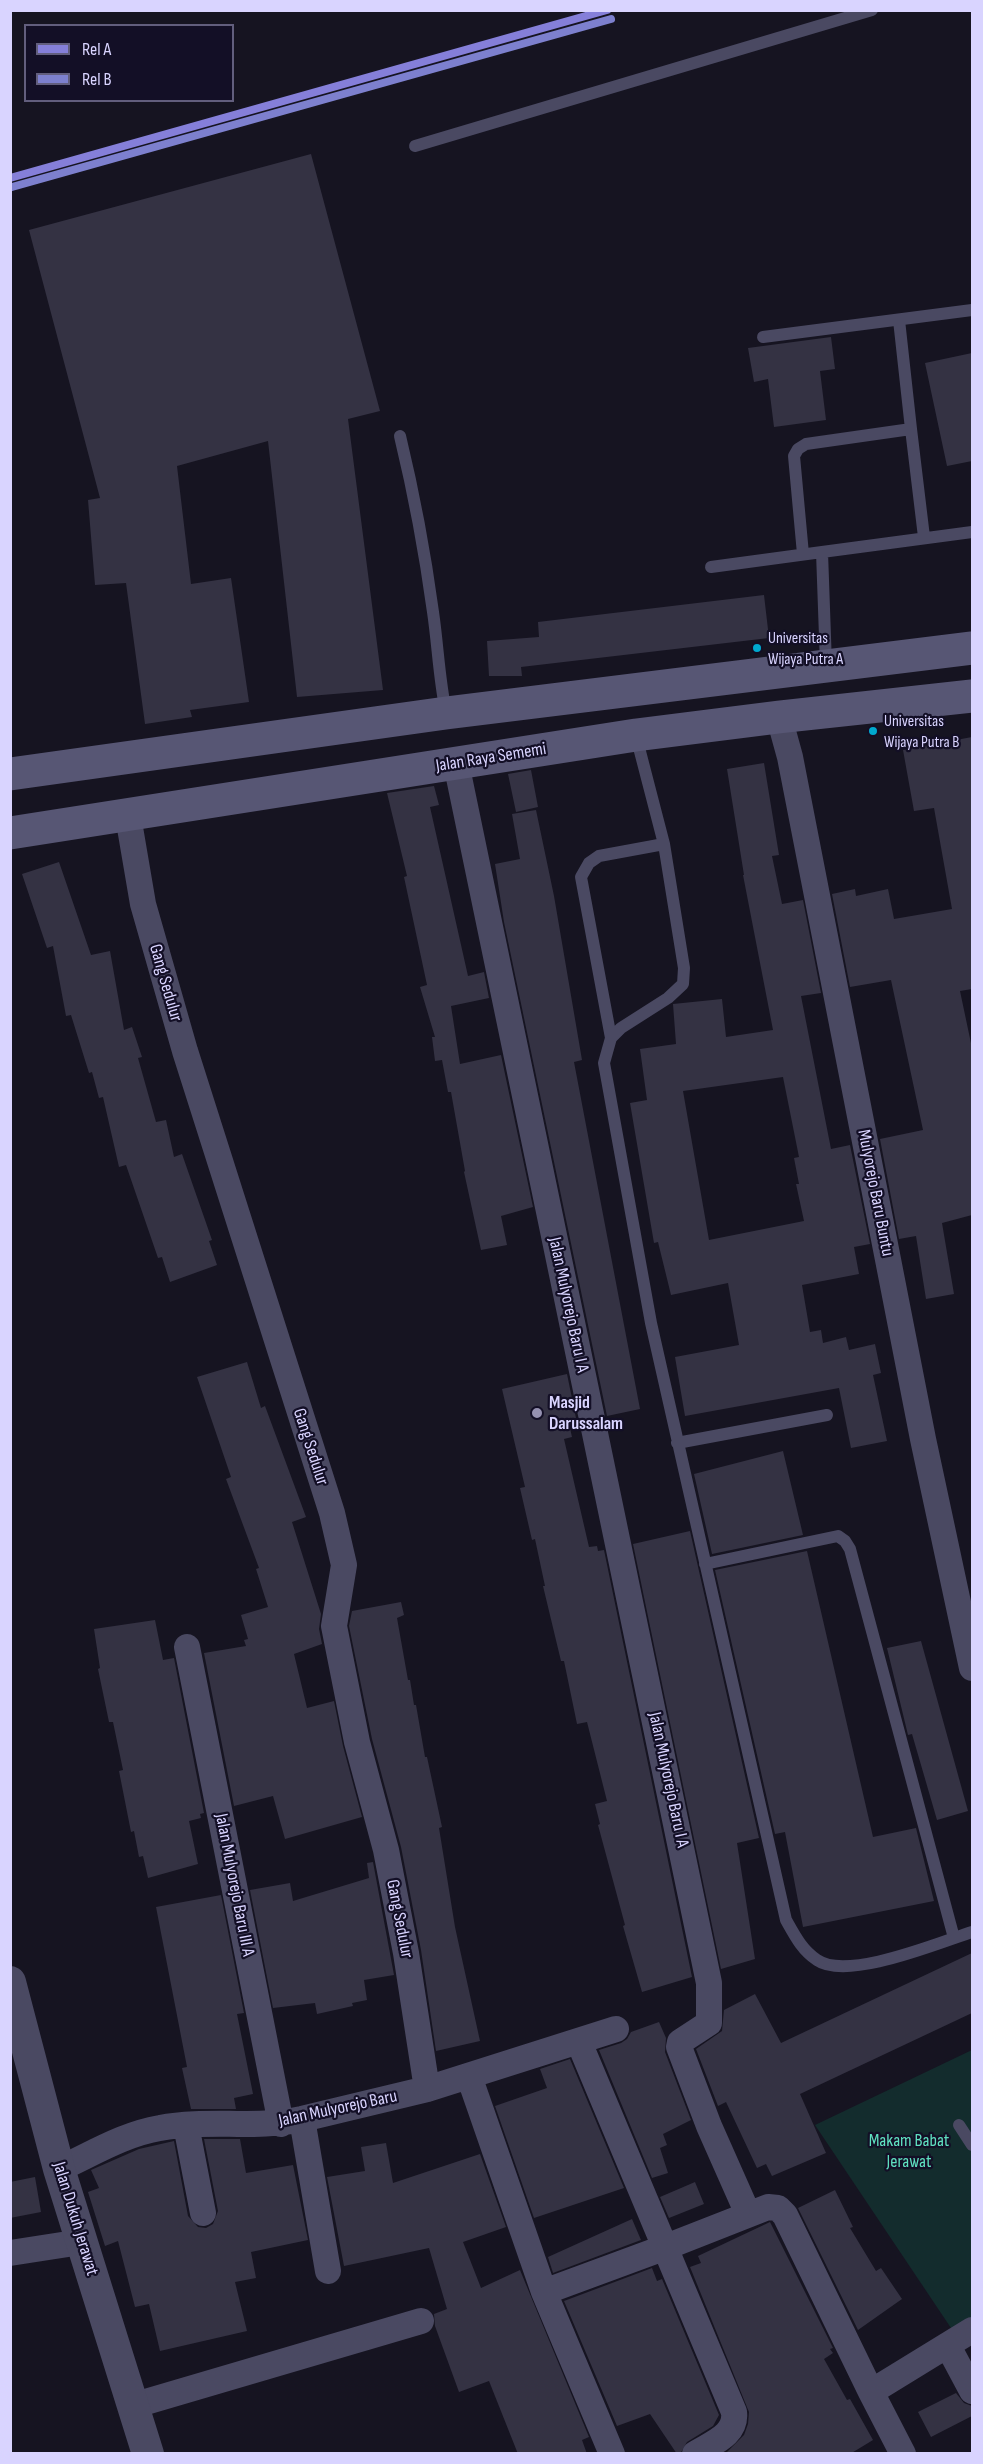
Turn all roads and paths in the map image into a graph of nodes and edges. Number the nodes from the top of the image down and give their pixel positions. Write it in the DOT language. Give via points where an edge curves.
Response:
graph roads {
  1 [pos="872,10"];
  2 [pos="415,146"];
  3 [pos="972,310"];
  4 [pos="899,320"];
  5 [pos="763,337"];
  6 [pos="911,429"];
  7 [pos="400,436"];
  8 [pos="972,532"];
  9 [pos="924,537"];
  10 [pos="822,552"];
  11 [pos="803,554"];
  12 [pos="711,567"];
  13 [pos="972,648"];
  14 [pos="826,665"];
  15 [pos="972,696"];
  16 [pos="446,713"];
  17 [pos="636,735"];
  18 [pos="784,736"];
  19 [pos="458,772"];
  20 [pos="10,774"];
  21 [pos="10,833"];
  22 [pos="130,836"];
  23 [pos="664,844"];
  24 [pos="611,1038"];
  25 [pos="827,1415"];
  26 [pos="677,1443"];
  27 [pos="705,1564"];
  28 [pos="187,1647"];
  29 [pos="972,1668"];
  30 [pos="972,1932"];
  31 [pos="954,1938"];
  32 [pos="10,1982"];
  33 [pos="616,2029"];
  34 [pos="579,2042"];
  35 [pos="469,2076"];
  36 [pos="428,2089"];
  37 [pos="291,2121"];
  38 [pos="186,2125"];
  39 [pos="959,2125"];
  40 [pos="972,2145"];
  41 [pos="59,2169"];
  42 [pos="203,2212"];
  43 [pos="748,2214"];
  44 [pos="81,2242"];
  45 [pos="666,2247"];
  46 [pos="10,2253"];
  47 [pos="328,2271"];
  48 [pos="544,2292"];
  49 [pos="421,2321"];
  50 [pos="972,2330"];
  51 [pos="948,2346"];
  52 [pos="972,2391"];
  53 [pos="872,2392"];
  54 [pos="132,2406"];
  55 [pos="148,2454"];
  56 [pos="612,2454"];
  57 [pos="694,2454"];
  58 [pos="903,2454"];
  1 -- 2 [label="lane"];
  3 -- 4 [label="lane"];
  4 -- 5 [label="lane"];
  4 -- 6 [label="lane"];
  6 -- 9 [label="lane"];
  6 -- 11 [label="lane" via="806,444 798,449 794,456"];
  7 -- 16 [label="lane" via="417,507"];
  8 -- 9 [label="lane"];
  9 -- 10 [label="lane"];
  10 -- 11 [label="lane"];
  10 -- 14 [label="lane"];
  11 -- 12 [label="lane"];
  13 -- 14 [label="main road"];
  14 -- 16 [label="main road"];
  15 -- 18 [label="main road, Jalan Raya Sememi"];
  16 -- 20 [label="main road"];
  17 -- 18 [label="main road, Jalan Raya Sememi"];
  17 -- 19 [label="main road, Jalan Raya Sememi"];
  17 -- 23 [label="lane"];
  18 -- 29 [label="street, Mulyorejo Baru Buntu"];
  19 -- 22 [label="main road, Jalan Raya Sememi"];
  19 -- 43 [label="street, Jalan Mulyorejo Baru I A" via="710,1983 709,2023 680,2042 679,2047"];
  21 -- 22 [label="main road, Jalan Raya Sememi"];
  22 -- 36 [label="street, Gang Sedulur" via="143,904 185,1051 332,1513 344,1565 334,1626 357,1742 386,1850"];
  23 -- 24 [label="lane" via="684,968 683,984"];
  23 -- 24 [label="lane" via="599,856 580,877"];
  24 -- 26 [label="lane" via="604,1063"];
  25 -- 26 [label="lane"];
  26 -- 27 [label="lane"];
  27 -- 31 [label="lane" via="838,1536 845,1541"];
  27 -- 31 [label="lane" via="786,1920 799,1945 832,1967 869,1965"];
  28 -- 37 [label="street, Jalan Mulyorejo Baru III A"];
  30 -- 31 [label="lane"];
  32 -- 41 [label="street, Jalan Dukuh Jerawat"];
  33 -- 34 [label="street, Jalan Mulyorejo Baru"];
  34 -- 35 [label="street, Jalan Mulyorejo Baru"];
  34 -- 45 [label="street"];
  35 -- 36 [label="street, Jalan Mulyorejo Baru"];
  35 -- 48 [label="street"];
  36 -- 37 [label="street, Jalan Mulyorejo Baru"];
  37 -- 38 [label="street, Jalan Mulyorejo Baru"];
  37 -- 47 [label="street, Jalan Mulyorejo Baru III A"];
  38 -- 41 [label="street, Jalan Mulyorejo Baru" via="127,2136"];
  38 -- 42 [label="street"];
  39 -- 40 [label="lane"];
  41 -- 44 [label="street, Jalan Dukuh Jerawat"];
  43 -- 45 [label="street"];
  43 -- 53 [label="street" via="768,2207 778,2208 785,2215"];
  44 -- 46 [label="street"];
  44 -- 54 [label="street, Jalan Dukuh Jerawat"];
  45 -- 48 [label="street"];
  45 -- 57 [label="street" via="734,2412 731,2431"];
  48 -- 56 [label="street"];
  49 -- 54 [label="street"];
  50 -- 51 [label="street"];
  51 -- 52 [label="street"];
  51 -- 53 [label="street"];
  53 -- 58 [label="street"];
  54 -- 55 [label="street, Jalan Dukuh Jerawat"];
}
